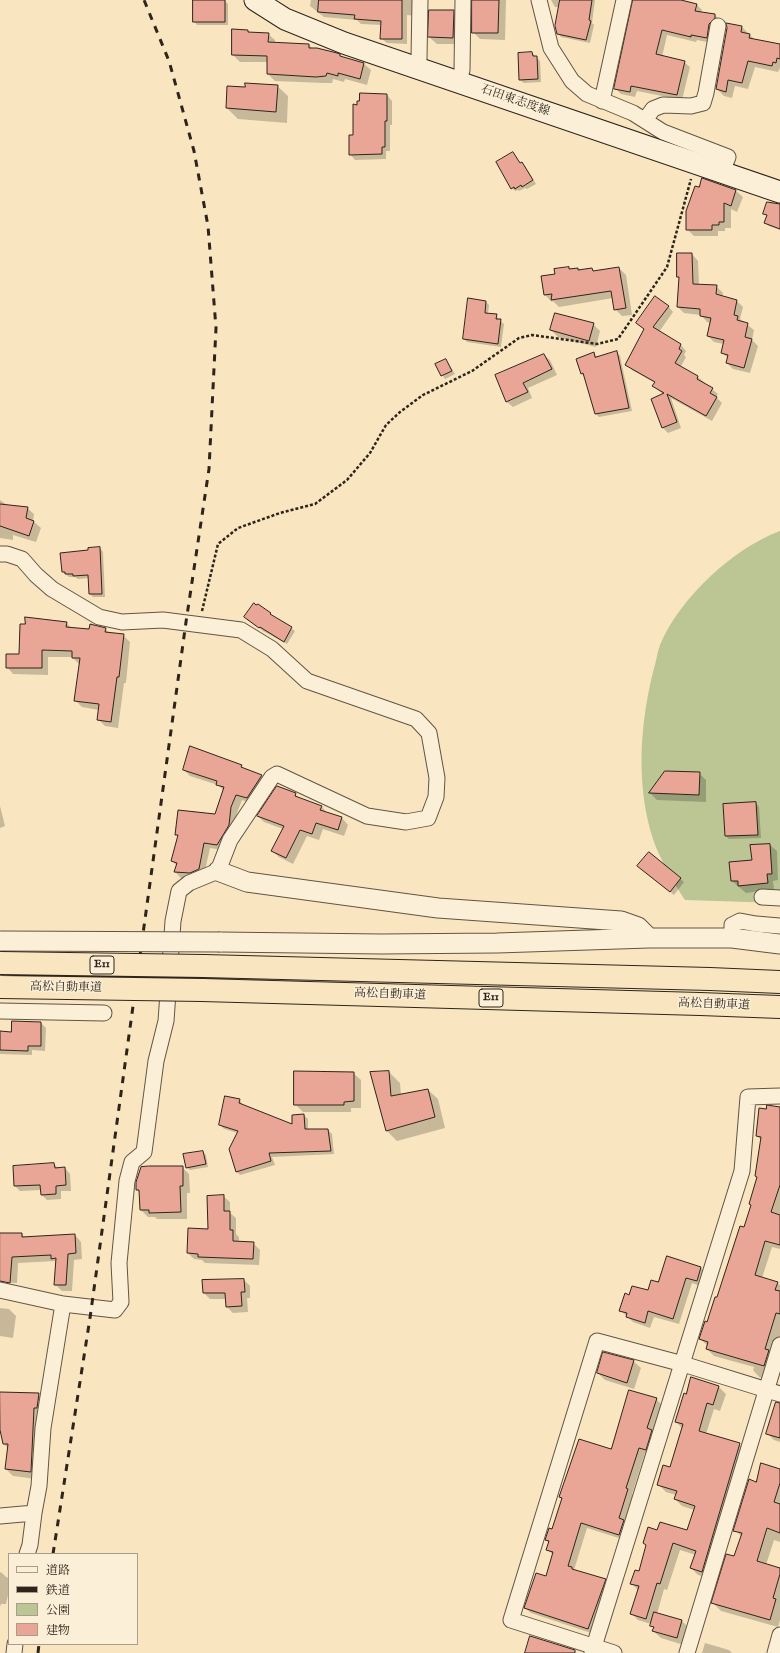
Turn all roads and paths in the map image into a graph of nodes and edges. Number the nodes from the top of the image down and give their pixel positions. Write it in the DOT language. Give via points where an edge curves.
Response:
graph roads {
  1 [pos="255,0"];
  2 [pos="420,0"];
  3 [pos="463,0"];
  4 [pos="538,0"];
  5 [pos="624,0"];
  6 [pos="718,26"];
  7 [pos="416,67"];
  8 [pos="459,82"];
  9 [pos="602,101"];
  10 [pos="645,120"];
  11 [pos="696,163"];
  12 [pos="722,172"];
  13 [pos="780,192"];
  14 [pos="0,554"];
  15 [pos="199,625"];
  16 [pos="218,872"];
  17 [pos="762,897"];
  18 [pos="780,898"];
  19 [pos="780,926"];
  20 [pos="649,938"];
  21 [pos="732,938"];
  22 [pos="0,942"];
  23 [pos="780,944"];
  24 [pos="0,963"];
  25 [pos="780,982"];
  26 [pos="0,987"];
  27 [pos="780,1007"];
  28 [pos="0,1011"];
  29 [pos="104,1014"];
  30 [pos="780,1096"];
  31 [pos="0,1290"];
  32 [pos="63,1304"];
  33 [pos="780,1345"];
  34 [pos="683,1364"];
  35 [pos="773,1392"];
  36 [pos="34,1513"];
  37 [pos="0,1516"];
  38 [pos="27,1553"];
  39 [pos="780,1635"];
  40 [pos="593,1650"];
  41 [pos="614,1653"];
  42 [pos="687,1653"];
  43 [pos="775,1653"];
  1 -- 7 [label="main road, 石田東志度線" via="285,19 344,43"];
  2 -- 7 [label="street" via="419,59"];
  3 -- 8 [label="street" via="462,70"];
  4 -- 9 [label="street" via="551,48 572,81 587,94"];
  5 -- 9 [label="street"];
  6 -- 10 [label="street" via="702,103 691,106 663,105 653,109"];
  7 -- 8 [label="main road, 石田東志度線"];
  8 -- 11 [label="main road, 石田東志度線"];
  9 -- 10 [label="street"];
  10 -- 12 [label="street" via="663,132 728,157"];
  11 -- 12 [label="main road, 石田東志度線"];
  11 -- 15 [label="path" via="667,267 618,339 597,344 532,335 519,338 472,371 423,395 386,425 370,452 346,480 315,504 238,528 218,544"];
  12 -- 13 [label="main road, 石田東志度線"];
  14 -- 15 [label="street" via="22,559 52,589 99,617 122,622 163,620"];
  15 -- 16 [label="street" via="241,630 272,649 307,681 416,719 429,733 437,778 436,797 428,818 406,822 367,816 277,774 272,777 230,840"];
  16 -- 20 [label="street" via="247,882 438,908 621,921 638,927"];
  16 -- 32 [label="street" via="189,883 179,891 173,921 166,1022 156,1061 144,1152 132,1162 127,1181 119,1263 121,1302 115,1310"];
  17 -- 18 [label="street"];
  19 -- 21 [label="street" via="740,921 732,924"];
  20 -- 21 [label="street"];
  20 -- 22 [label="street, bridge" via="459,943"];
  21 -- 23 [label="street"];
  24 -- 25 [label="highway, 高松自動車道 / E11, bridge"];
  26 -- 27 [label="highway, 高松自動車道 / E11, bridge" via="202,990"];
  28 -- 29 [label="street"];
  30 -- 34 [label="street" via="748,1097 742,1171"];
  31 -- 32 [label="street"];
  32 -- 36 [label="street" via="43,1428 39,1486"];
  33 -- 35 [label="street"];
  34 -- 35 [label="street"];
  34 -- 40 [label="street"];
  34 -- 40 [label="street" via="597,1341 511,1620"];
  35 -- 42 [label="street"];
  36 -- 37 [label="street"];
  36 -- 38 [label="street"];
  39 -- 43 [label="street"];
  40 -- 41 [label="street"];
}
